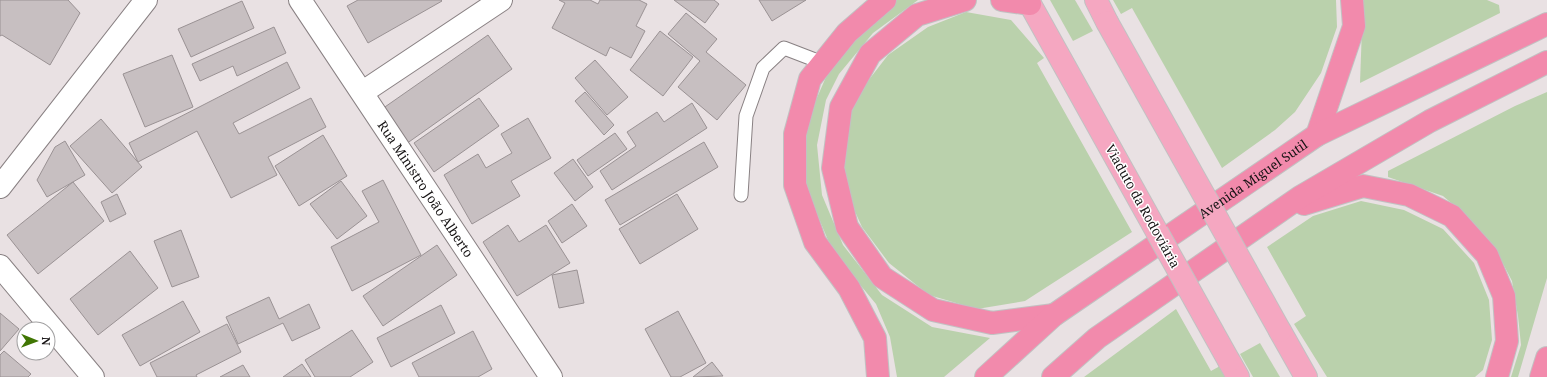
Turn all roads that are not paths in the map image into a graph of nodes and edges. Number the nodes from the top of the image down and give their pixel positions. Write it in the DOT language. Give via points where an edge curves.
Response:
graph roads {
  1 [pos="146,0"];
  2 [pos="300,0"];
  3 [pos="501,0"];
  4 [pos="884,0"];
  5 [pos="964,0"];
  6 [pos="1002,0"];
  7 [pos="1096,0"];
  8 [pos="1352,0"];
  9 [pos="1030,4"];
  10 [pos="1547,24"];
  11 [pos="823,62"];
  12 [pos="1547,62"];
  13 [pos="363,92"];
  14 [pos="1317,135"];
  15 [pos="0,187"];
  16 [pos="741,195"];
  17 [pos="1274,213"];
  18 [pos="0,266"];
  19 [pos="1054,315"];
  20 [pos="1076,358"];
  21 [pos="1547,358"];
  22 [pos="1233,369"];
  23 [pos="93,377"];
  24 [pos="551,377"];
  25 [pos="878,377"];
  26 [pos="986,377"];
  27 [pos="1054,377"];
  28 [pos="1063,377"];
  29 [pos="1306,377"];
  30 [pos="1497,377"];
  31 [pos="1541,377"];
  1 -- 15 [label="street"];
  2 -- 13 [label="street, Rua Ministro João Alberto"];
  3 -- 13 [label="street"];
  4 -- 11 [label="highway" via="847,33"];
  5 -- 19 [label="highway" via="917,15 870,54 841,107 833,168 847,227 882,277 933,310 992,323"];
  6 -- 9 [label="highway"];
  7 -- 29 [label="main road, bridge"];
  8 -- 14 [label="highway" via="1354,26"];
  9 -- 22 [label="main road, Viaduto da Rodoviária, bridge"];
  10 -- 14 [label="highway, Avenida Miguel Sutil"];
  11 -- 16 [label="lane" via="784,48 763,68 746,116"];
  11 -- 25 [label="highway" via="810,79 796,134 796,185 815,242 849,288 875,338"];
  12 -- 17 [label="highway" via="1430,122"];
  13 -- 24 [label="street, Rua Ministro João Alberto"];
  14 -- 19 [label="highway, Avenida Miguel Sutil"];
  17 -- 20 [label="highway" via="1097,338"];
  17 -- 30 [label="highway" via="1363,186 1409,195 1452,216 1487,255 1504,296 1507,341"];
  18 -- 23 [label="street"];
  19 -- 26 [label="highway, Avenida Miguel Sutil"];
  20 -- 27 [label="highway"];
  20 -- 28 [label="highway"];
  21 -- 31 [label="highway"];
}
